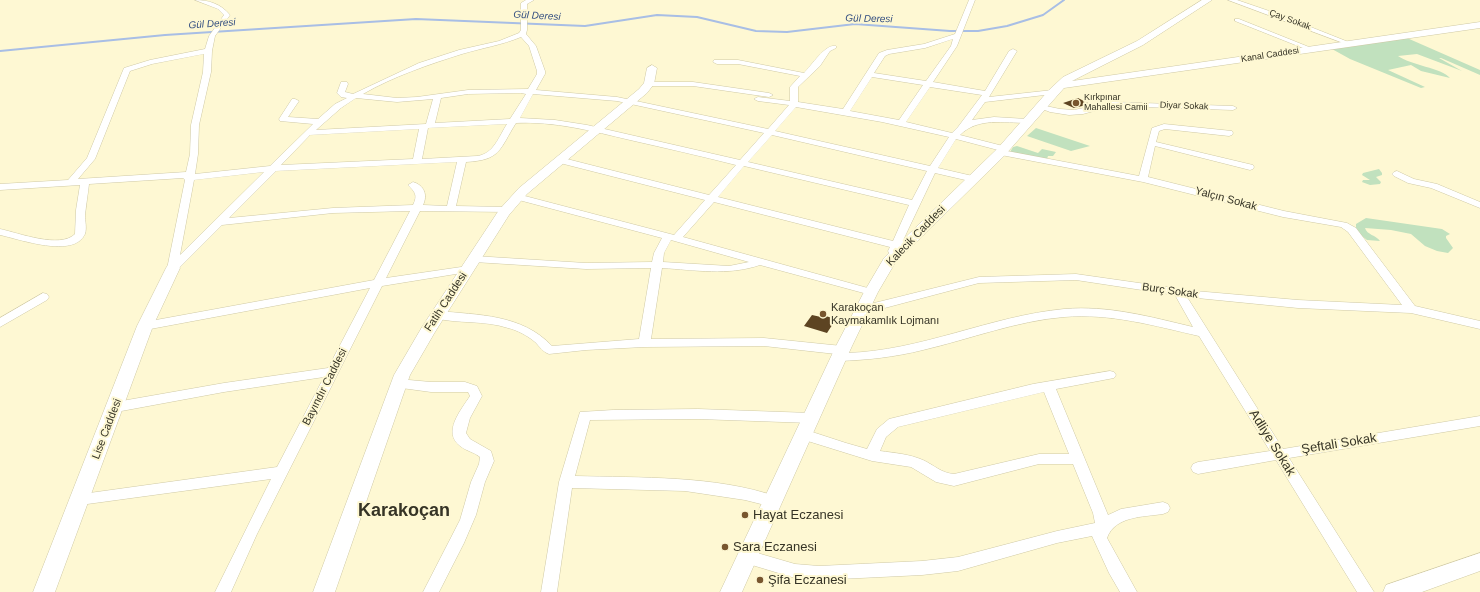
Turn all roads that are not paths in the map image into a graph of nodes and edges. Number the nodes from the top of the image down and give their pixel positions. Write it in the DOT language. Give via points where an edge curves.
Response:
graph roads {
  1 [pos="198,0"];
  2 [pos="531,0"];
  3 [pos="972,0"];
  4 [pos="1208,0"];
  5 [pos="1231,0"];
  6 [pos="1237,20"];
  7 [pos="1480,25"];
  8 [pos="523,32"];
  9 [pos="958,35"];
  10 [pos="1348,43"];
  11 [pos="834,47"];
  12 [pos="1310,49"];
  13 [pos="208,51"];
  14 [pos="1013,51"];
  15 [pos="717,62"];
  16 [pos="652,68"];
  17 [pos="870,74"];
  18 [pos="805,75"];
  19 [pos="928,83"];
  20 [pos="344,84"];
  21 [pos="648,84"];
  22 [pos="1056,88"];
  23 [pos="531,91"];
  24 [pos="353,96"];
  25 [pos="438,96"];
  26 [pos="985,97"];
  27 [pos="758,99"];
  28 [pos="295,101"];
  29 [pos="630,102"];
  30 [pos="794,102"];
  31 [pos="1041,106"];
  32 [pos="1233,108"];
  33 [pos="845,112"];
  34 [pos="512,121"];
  35 [pos="1027,121"];
  36 [pos="320,122"];
  37 [pos="901,123"];
  38 [pos="427,126"];
  39 [pos="596,130"];
  40 [pos="770,132"];
  41 [pos="958,132"];
  42 [pos="308,133"];
  43 [pos="1229,133"];
  44 [pos="1152,143"];
  45 [pos="1002,150"];
  46 [pos="462,160"];
  47 [pos="559,160"];
  48 [pos="417,162"];
  49 [pos="743,164"];
  50 [pos="1250,167"];
  51 [pos="273,168"];
  52 [pos="934,170"];
  53 [pos="1397,174"];
  54 [pos="189,176"];
  55 [pos="974,179"];
  56 [pos="1143,179"];
  57 [pos="86,183"];
  58 [pos="70,184"];
  59 [pos="413,184"];
  60 [pos="0,187"];
  61 [pos="518,197"];
  62 [pos="712,199"];
  63 [pos="916,204"];
  64 [pos="1480,205"];
  65 [pos="416,208"];
  66 [pos="451,209"];
  67 [pos="506,210"];
  68 [pos="219,222"];
  69 [pos="0,232"];
  70 [pos="673,237"];
  71 [pos="896,245"];
  72 [pos="889,260"];
  73 [pos="761,261"];
  74 [pos="471,264"];
  75 [pos="657,265"];
  76 [pos="172,270"];
  77 [pos="378,283"];
  78 [pos="870,292"];
  79 [pos="1179,293"];
  80 [pos="43,297"];
  81 [pos="1411,309"];
  82 [pos="862,310"];
  83 [pos="438,315"];
  84 [pos="0,323"];
  85 [pos="1480,325"];
  86 [pos="145,326"];
  87 [pos="1202,333"];
  88 [pos="644,343"];
  89 [pos="840,353"];
  90 [pos="333,372"];
  91 [pos="1110,375"];
  92 [pos="398,384"];
  93 [pos="1048,386"];
  94 [pos="116,407"];
  95 [pos="811,418"];
  96 [pos="1480,420"];
  97 [pos="803,434"];
  98 [pos="1278,454"];
  99 [pos="872,456"];
  100 [pos="1078,459"];
  101 [pos="1198,468"];
  102 [pos="282,472"];
  103 [pos="566,482"];
  104 [pos="80,499"];
  105 [pos="772,502"];
  106 [pos="1163,508"];
  107 [pos="1102,528"];
  108 [pos="747,557"];
  109 [pos="1479,564"];
  110 [pos="44,592"];
  111 [pos="223,592"];
  112 [pos="324,592"];
  113 [pos="431,592"];
  114 [pos="549,592"];
  115 [pos="731,592"];
  116 [pos="1129,592"];
  117 [pos="1366,592"];
  118 [pos="1394,592"];
  1 -- 13 [label="street" via="220,8 227,15 212,36"];
  2 -- 8 [label="street" via="524,3"];
  3 -- 9 [label="street"];
  4 -- 22 [label="street, Kalecik Caddesi" via="1140,43 1073,75"];
  5 -- 10 [label="street, Çay Sokak"];
  6 -- 12 [label="street"];
  7 -- 10 [label="street, Kanal Caddesi"];
  8 -- 23 [label="street" via="530,40 541,71"];
  8 -- 24 [label="street" via="501,43 422,65"];
  9 -- 17 [label="street" via="925,46 886,52"];
  9 -- 19 [label="street" via="954,46"];
  10 -- 12 [label="street, Kanal Caddesi"];
  11 -- 18 [label="street" via="828,50"];
  12 -- 22 [label="street, Kanal Caddesi"];
  13 -- 54 [label="street" via="207,72 195,125 194,154"];
  13 -- 58 [label="street" via="150,62 127,70 90,159"];
  14 -- 26 [label="street"];
  15 -- 18 [label="street" via="738,62"];
  16 -- 21 [label="street, Fatih Caddesi"];
  17 -- 19 [label="street"];
  17 -- 33 [label="street"];
  18 -- 30 [label="street" via="794,87"];
  19 -- 26 [label="street"];
  19 -- 37 [label="street"];
  20 -- 24 [label="street" via="341,93"];
  21 -- 29 [label="street, Fatih Caddesi"];
  21 -- 30 [label="street" via="694,84"];
  22 -- 26 [label="street"];
  22 -- 31 [label="street, Kalecik Caddesi"];
  23 -- 25 [label="street" via="483,91"];
  23 -- 29 [label="street"];
  23 -- 34 [label="street"];
  24 -- 25 [label="street" via="397,100"];
  24 -- 36 [label="street"];
  25 -- 38 [label="street"];
  26 -- 41 [label="street"];
  27 -- 30 [label="street"];
  28 -- 36 [label="street" via="284,120"];
  29 -- 39 [label="street, Fatih Caddesi"];
  29 -- 40 [label="street"];
  30 -- 33 [label="street, Yalçın Sokak"];
  30 -- 40 [label="street"];
  31 -- 32 [label="street, Diyar Sokak" via="1070,113 1112,104"];
  31 -- 35 [label="street, Kalecik Caddesi"];
  33 -- 37 [label="street, Yalçın Sokak"];
  34 -- 38 [label="street"];
  34 -- 39 [label="street" via="555,122"];
  34 -- 46 [label="street" via="491,155"];
  35 -- 41 [label="street" via="975,122"];
  35 -- 45 [label="street, Kalecik Caddesi"];
  36 -- 42 [label="street"];
  37 -- 41 [label="street, Yalçın Sokak"];
  38 -- 42 [label="street"];
  38 -- 48 [label="street"];
  39 -- 47 [label="street, Fatih Caddesi"];
  39 -- 49 [label="street"];
  40 -- 49 [label="street"];
  40 -- 52 [label="street"];
  41 -- 45 [label="street, Yalçın Sokak"];
  41 -- 52 [label="street"];
  42 -- 51 [label="street"];
  43 -- 44 [label="street" via="1160,127 1155,130"];
  44 -- 50 [label="street"];
  44 -- 56 [label="street"];
  45 -- 55 [label="street, Kalecik Caddesi"];
  45 -- 56 [label="street, Yalçın Sokak"];
  46 -- 48 [label="street"];
  46 -- 66 [label="street"];
  47 -- 61 [label="street, Fatih Caddesi"];
  47 -- 62 [label="street"];
  48 -- 51 [label="street"];
  49 -- 62 [label="street"];
  49 -- 63 [label="street"];
  51 -- 54 [label="street"];
  51 -- 68 [label="street"];
  52 -- 55 [label="street"];
  52 -- 63 [label="street"];
  53 -- 64 [label="street"];
  54 -- 57 [label="street"];
  54 -- 76 [label="street"];
  55 -- 72 [label="street, Kalecik Caddesi"];
  56 -- 81 [label="street, Yalçın Sokak" via="1283,214 1349,227"];
  57 -- 58 [label="street"];
  57 -- 69 [label="street" via="81,229 71,243 57,244"];
  58 -- 60 [label="street"];
  59 -- 65 [label="street, Bayındır Caddesi" via="420,192 421,199"];
  61 -- 67 [label="street, Fatih Caddesi"];
  61 -- 70 [label="street"];
  62 -- 70 [label="street"];
  62 -- 71 [label="street"];
  63 -- 71 [label="street"];
  65 -- 66 [label="street"];
  65 -- 68 [label="street" via="296,213"];
  65 -- 77 [label="street, Bayındır Caddesi"];
  66 -- 67 [label="street"];
  67 -- 74 [label="street, Fatih Caddesi"];
  68 -- 76 [label="street"];
  70 -- 73 [label="street"];
  70 -- 75 [label="street" via="659,252"];
  71 -- 72 [label="street"];
  72 -- 78 [label="street, Kalecik Caddesi"];
  73 -- 75 [label="street" via="729,269"];
  73 -- 78 [label="street"];
  74 -- 75 [label="street"];
  74 -- 77 [label="street"];
  74 -- 83 [label="street, Fatih Caddesi"];
  75 -- 88 [label="street"];
  76 -- 86 [label="street, Lise Caddesi"];
  77 -- 86 [label="street"];
  77 -- 90 [label="street, Bayındır Caddesi"];
  78 -- 82 [label="street, Kalecik Caddesi"];
  79 -- 81 [label="street, Burç Sokak" via="1298,304"];
  79 -- 82 [label="street, Burç Sokak" via="1076,277 993,279 966,283"];
  79 -- 87 [label="street, Adliye Sokak"];
  80 -- 84 [label="street"];
  81 -- 85 [label="street, Burç Sokak"];
  82 -- 89 [label="street, Kalecik Caddesi"];
  83 -- 88 [label="street" via="495,321 515,326 532,334 549,350"];
  83 -- 92 [label="street, Fatih Caddesi"];
  86 -- 94 [label="street, Lise Caddesi"];
  87 -- 89 [label="street" via="1118,316 1064,313 860,358"];
  87 -- 98 [label="street, Adliye Sokak"];
  88 -- 89 [label="street" via="764,342"];
  89 -- 95 [label="street, Kalecik Caddesi"];
  90 -- 94 [label="street" via="203,390"];
  90 -- 102 [label="street, Bayındır Caddesi"];
  91 -- 93 [label="street"];
  92 -- 112 [label="street, Fatih Caddesi"];
  92 -- 113 [label="street" via="473,389 476,396 460,426 459,434 467,444 484,452 488,461 482,471 466,522"];
  93 -- 99 [label="street" via="894,423 881,431"];
  93 -- 100 [label="street"];
  94 -- 104 [label="street, Lise Caddesi"];
  95 -- 97 [label="street, Kalecik Caddesi"];
  95 -- 103 [label="street" via="669,413 585,415"];
  96 -- 98 [label="street, Şeftali Sokak"];
  97 -- 99 [label="street"];
  97 -- 105 [label="street, Kalecik Caddesi"];
  98 -- 101 [label="street, Şeftali Sokak"];
  98 -- 117 [label="street, Adliye Sokak"];
  99 -- 100 [label="street" via="912,462 949,480 1039,459"];
  100 -- 107 [label="street" via="1100,513"];
  102 -- 104 [label="street"];
  102 -- 111 [label="street, Bayındır Caddesi"];
  103 -- 105 [label="street" via="685,485 745,494"];
  103 -- 114 [label="street"];
  104 -- 110 [label="street, Lise Caddesi"];
  105 -- 108 [label="street, Kalecik Caddesi"];
  106 -- 107 [label="street" via="1120,515"];
  107 -- 108 [label="street" via="1049,539 958,564 922,568 819,573 795,571"];
  107 -- 116 [label="street" via="1102,545"];
  108 -- 115 [label="street, Kalecik Caddesi"];
  109 -- 118 [label="street"];
}
